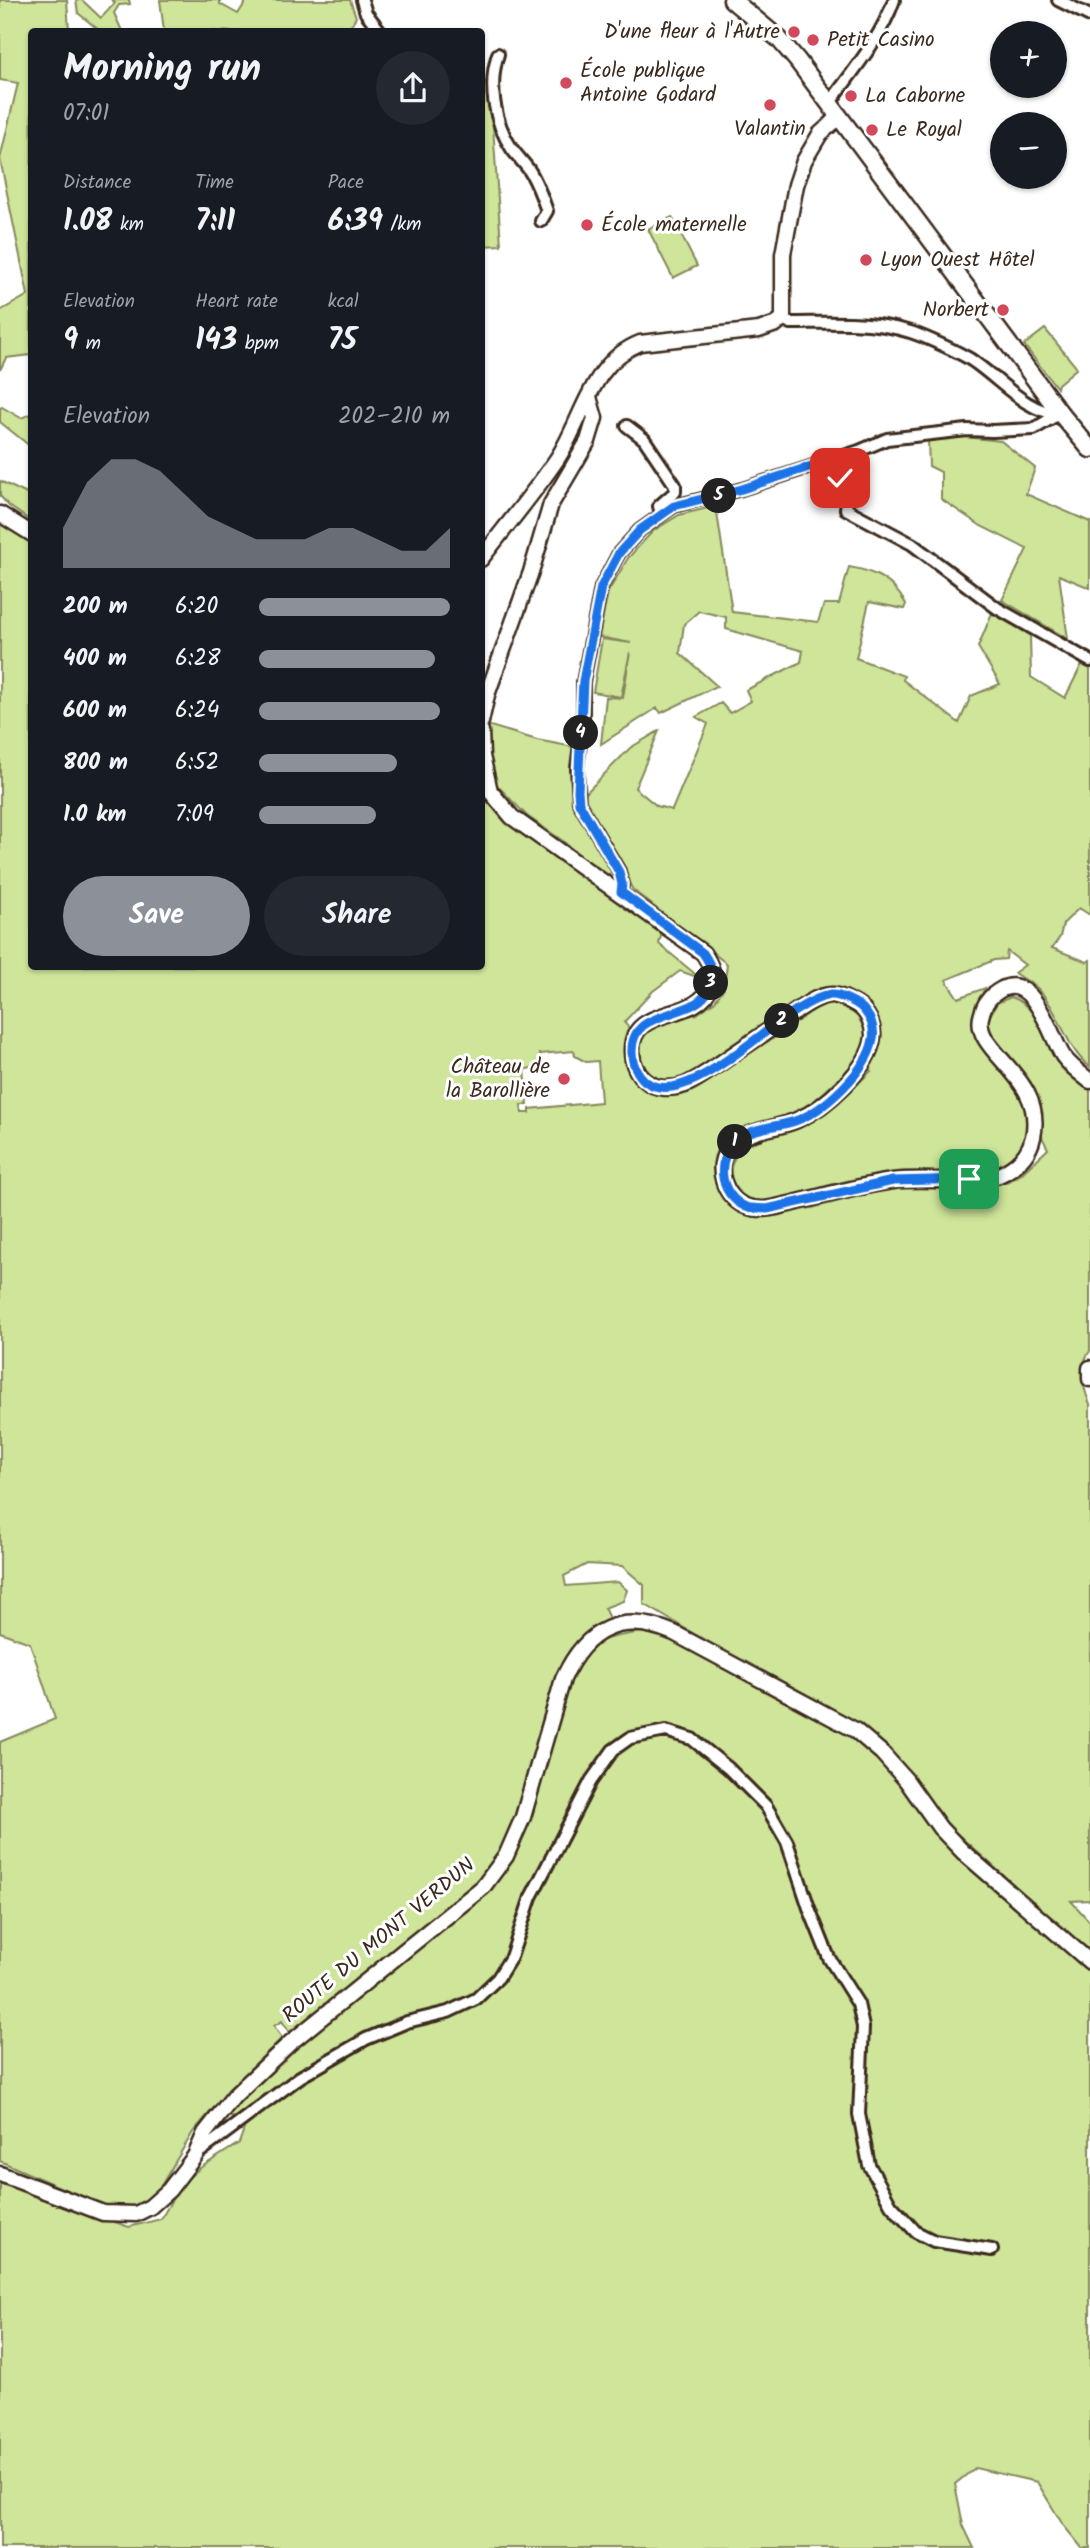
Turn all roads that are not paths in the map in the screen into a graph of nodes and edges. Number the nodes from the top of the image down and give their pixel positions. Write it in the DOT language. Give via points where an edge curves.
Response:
graph roads {
  1 [pos="362,0"];
  2 [pos="732,0"];
  3 [pos="894,0"];
  4 [pos="1058,0"];
  5 [pos="1090,16"];
  6 [pos="378,28"];
  7 [pos="498,54"];
  8 [pos="487,71"];
  9 [pos="834,111"];
  10 [pos="541,221"];
  11 [pos="783,318"];
  12 [pos="589,397"];
  13 [pos="1060,413"];
  14 [pos="626,426"];
  15 [pos="1090,449"];
  16 [pos="818,464"];
  17 [pos="0,514"];
  18 [pos="661,514"];
  19 [pos="28,532"];
  20 [pos="485,554"];
  21 [pos="1090,661"];
  22 [pos="485,704"];
  23 [pos="485,769"];
  24 [pos="621,892"];
  25 [pos="1090,1081"];
  26 [pos="1090,1368"];
  27 [pos="1090,1379"];
  28 [pos="1090,1962"];
  29 [pos="195,2156"];
  30 [pos="0,2174"];
  31 [pos="992,2250"];
  1 -- 6 [label="street"];
  2 -- 9 [label="main road" via="779,39"];
  3 -- 9 [label="street"];
  4 -- 5 [label="street"];
  7 -- 8 [label="street"];
  8 -- 10 [label="street" via="498,122 530,171 547,211"];
  9 -- 11 [label="street" via="804,160 796,185 783,254"];
  9 -- 13 [label="main road"];
  11 -- 12 [label="street" via="759,330 640,343 624,349 604,368"];
  11 -- 13 [label="street" via="790,323 880,325 921,336 966,357 1033,408"];
  12 -- 20 [label="street" via="557,458"];
  12 -- 22 [label="street" via="595,418 588,441 551,504"];
  13 -- 15 [label="main road"];
  13 -- 16 [label="street" via="1034,429 967,430 887,439"];
  14 -- 18 [label="street" via="644,439 675,485 675,492 659,506"];
  16 -- 18 [label="street" via="674,506"];
  16 -- 21 [label="street" via="849,485 846,509 912,544 998,608"];
  17 -- 19 [label="street"];
  18 -- 24 [label="street" via="619,553 601,587 583,681 579,803 619,872"];
  23 -- 24 [label="street" via="490,791 512,817"];
  24 -- 25 [label="street" via="703,953 712,966 706,995 692,1006 654,1018 637,1033 631,1051 636,1070 656,1087 671,1088 694,1080 807,1004 831,995 862,1008 872,1023 866,1058 840,1090 796,1121 741,1137 727,1150 723,1183 730,1196 747,1207 767,1209 893,1181 996,1176 1018,1164 1033,1139 1030,1096 985,1040 979,1023 984,1005 1005,988 1015,986 1031,995 1065,1059"];
  26 -- 27 [label="street"];
  28 -- 29 [label="street, ROUTE DU MONT VERDUN" via="963,1852 883,1753 855,1730 674,1633 630,1622 608,1628 586,1642 572,1659 523,1817 506,1856 483,1887 290,2043 234,2096 205,2133"];
  29 -- 30 [label="street, ROUTE DU MONT VERDUN" via="169,2190 136,2214 103,2213"];
  29 -- 31 [label="street" via="300,2077 366,2039 476,1999 511,1957 531,1897 613,1750 630,1738 666,1731 692,1739 728,1768 766,1806 787,1842 829,1958 858,2004 863,2028 859,2115 869,2165 891,2205 916,2232 934,2241"];
}
